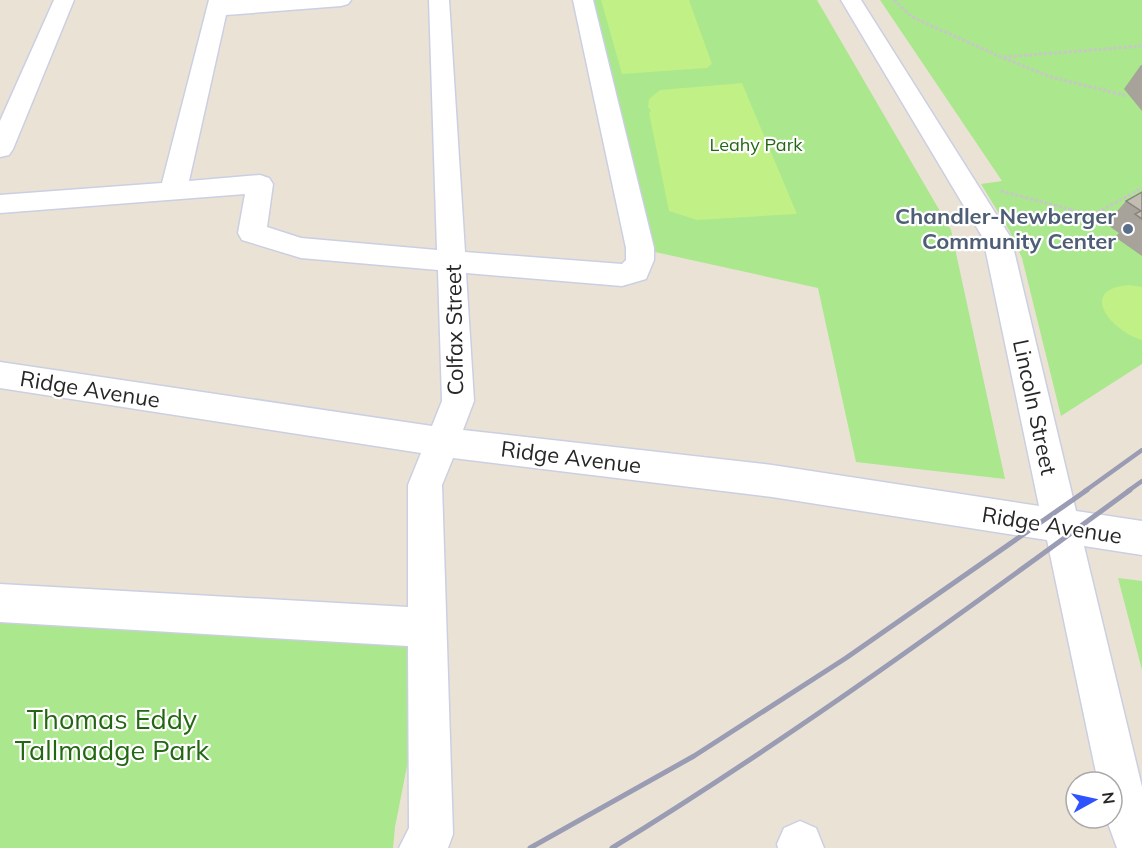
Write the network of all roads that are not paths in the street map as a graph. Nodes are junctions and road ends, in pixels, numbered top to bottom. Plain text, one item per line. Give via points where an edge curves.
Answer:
1 (64, 0) edge
2 (341, 0) edge
3 (439, 0) edge
4 (584, 0) edge
5 (851, 0) edge
6 (218, 4) edge
7 (0, 149) edge
8 (173, 191) junction
9 (0, 204) edge
10 (453, 263) junction
11 (0, 375) edge
12 (442, 442) junction
13 (1062, 526) junction
14 (1142, 538) edge
15 (0, 603) edge
16 (427, 628) junction
17 (432, 843) edge
18 (1140, 848) edge

1 - 7 street
2 - 6 street
3 - 10 street, Colfax Street
4 - 10 street via 640,248 636,271 607,275
5 - 13 street, Lincoln Street via 998,238
6 - 8 street
8 - 9 street
8 - 10 street via 260,184 252,232 301,248
10 - 12 street, Colfax Street via 459,401
11 - 12 street, Ridge Avenue
12 - 13 street, Ridge Avenue via 772,481
12 - 16 street, Colfax Street via 425,485
13 - 14 street, Ridge Avenue
13 - 18 street, Lincoln Street via 1126,812
15 - 16 street
16 - 17 street, Colfax Street

